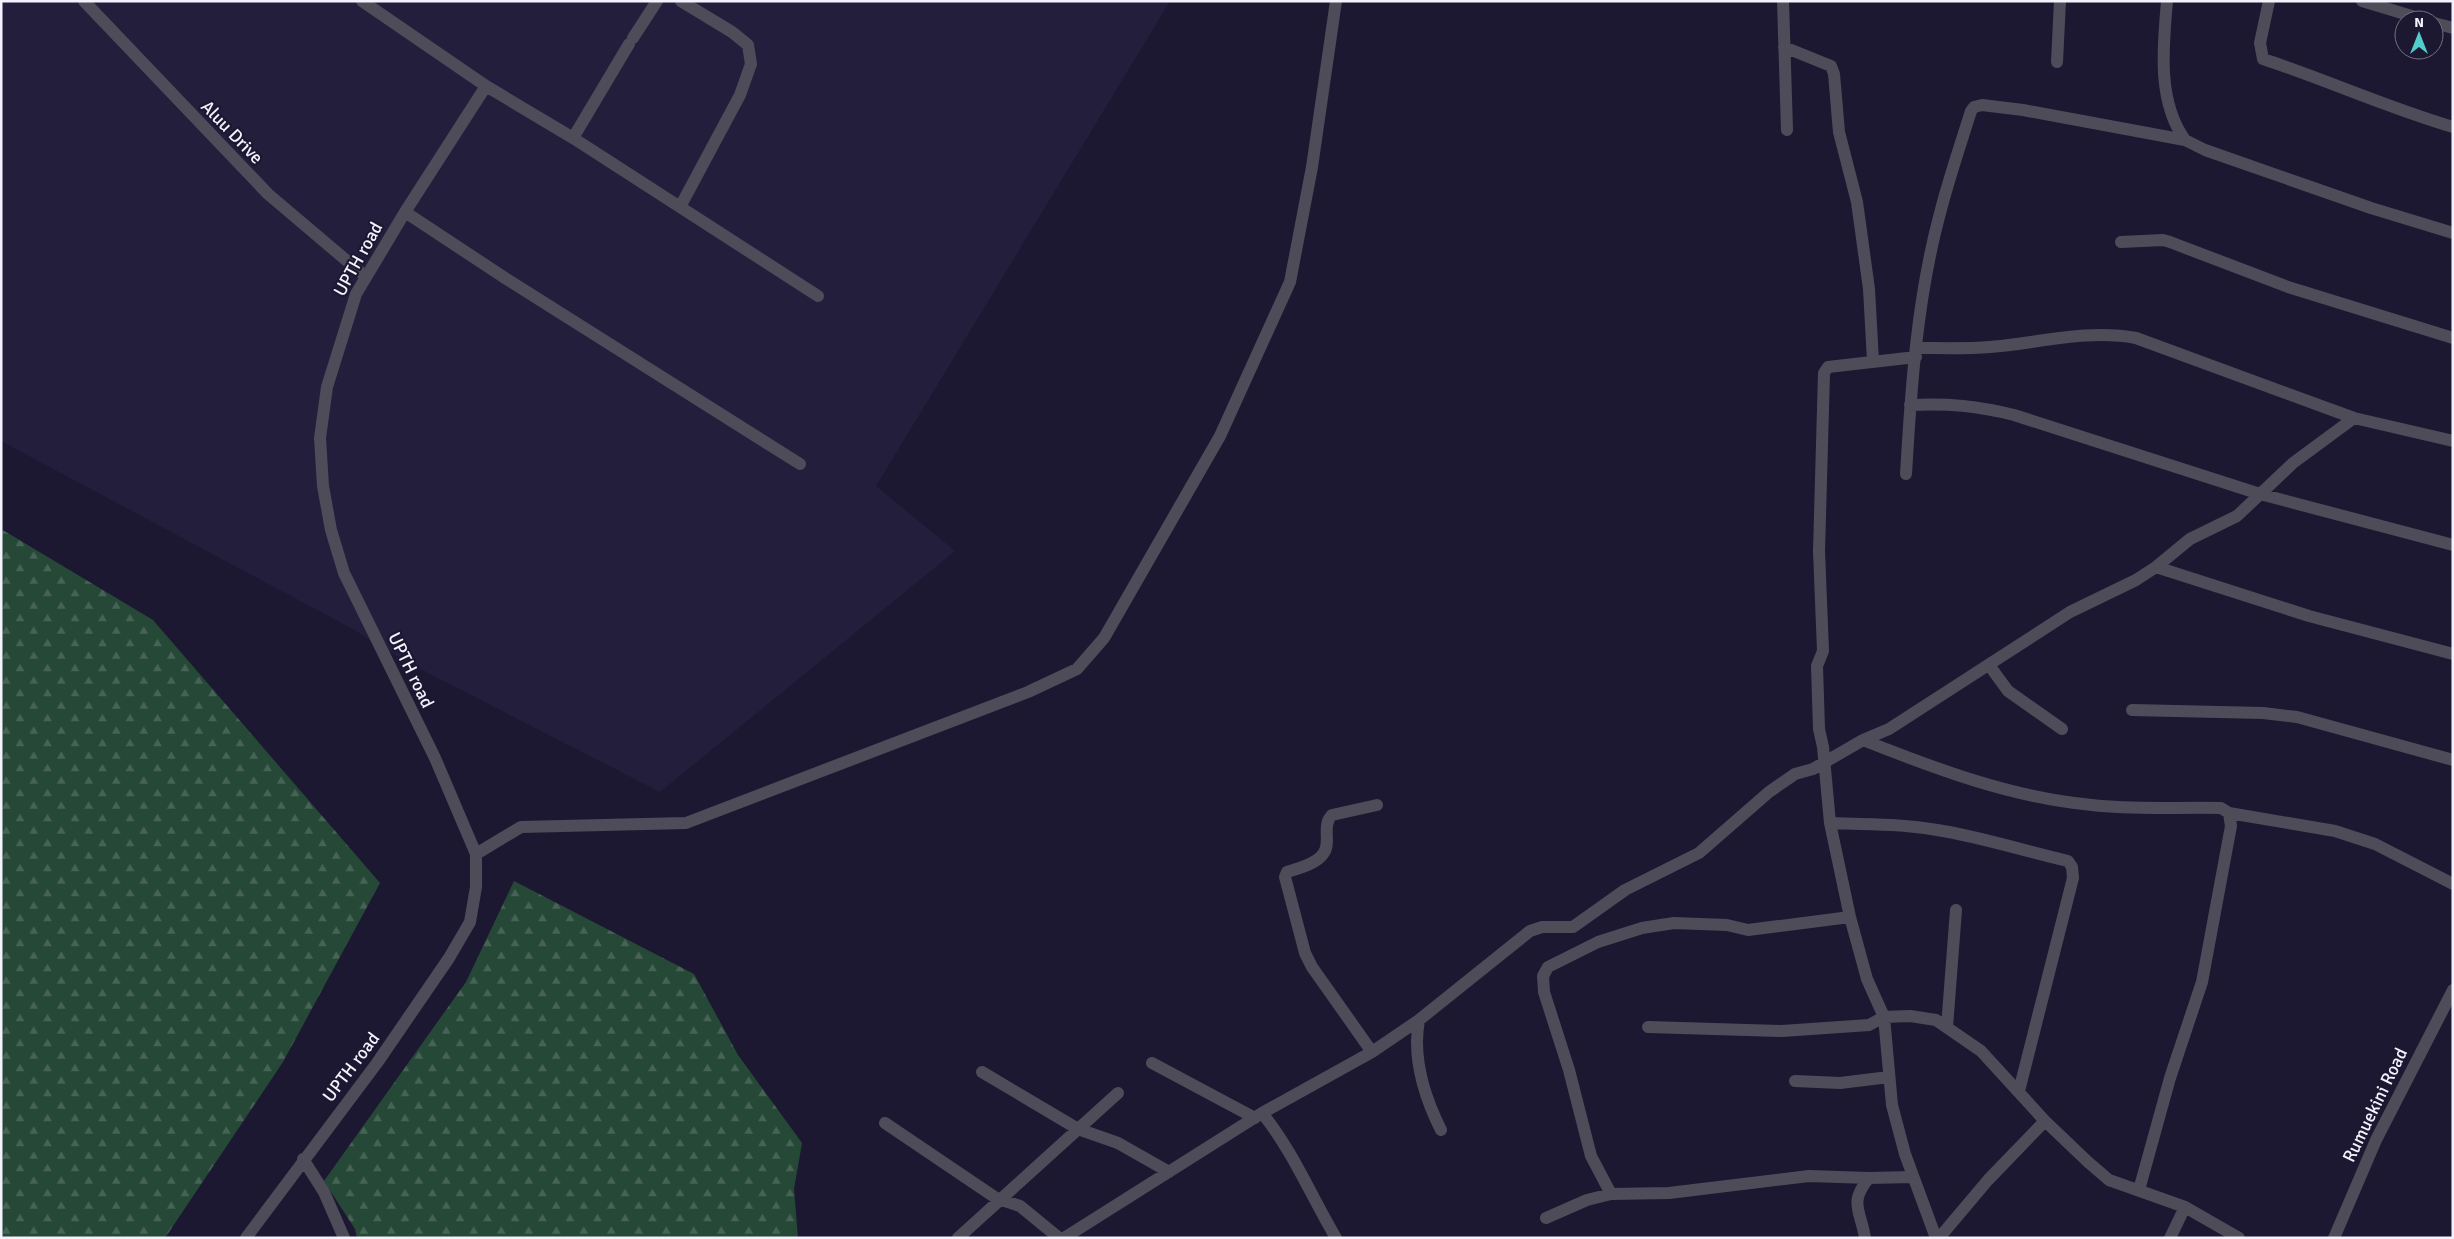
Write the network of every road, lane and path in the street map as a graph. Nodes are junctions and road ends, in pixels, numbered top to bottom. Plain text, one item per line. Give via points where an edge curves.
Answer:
1 (362, 1) edge
2 (657, 1) edge
3 (681, 1) edge
4 (1336, 1) edge
5 (1783, 1) edge
6 (2060, 1) edge
7 (2167, 1) edge
8 (2269, 1) edge
9 (2362, 1) edge
10 (90, 3) edge
11 (2394, 11) edge
12 (1784, 46) junction
13 (2057, 62) dead end
14 (486, 86) junction
15 (2453, 127) edge
16 (1787, 130) dead end
17 (573, 138) junction
18 (2185, 140) junction
19 (680, 207) junction
20 (405, 212) junction
21 (2453, 233) edge
22 (2121, 242) dead end
23 (366, 277) junction
24 (818, 296) dead end
25 (2453, 338) edge
26 (1916, 353) junction
27 (1873, 361) junction
28 (1910, 404) junction
29 (2354, 418) junction
30 (2453, 441) edge
31 (800, 464) dead end
32 (1906, 474) dead end
33 (2260, 494) junction
34 (2453, 545) edge
35 (2156, 567) junction
36 (2453, 654) edge
37 (1989, 665) junction
38 (2132, 710) dead end
39 (2062, 729) dead end
40 (1862, 740) junction
41 (2453, 760) edge
42 (1824, 762) junction
43 (1377, 805) dead end
44 (2229, 813) junction
45 (1830, 824) junction
46 (476, 854) junction
47 (2453, 884) edge
48 (1956, 910) dead end
49 (1850, 917) junction
50 (2453, 990) edge
51 (1884, 1017) junction
52 (1419, 1020) junction
53 (1648, 1027) dead end
54 (1947, 1027) junction
55 (1372, 1052) junction
56 (1152, 1064) dead end
57 (982, 1072) dead end
58 (1889, 1077) junction
59 (1795, 1081) dead end
60 (2019, 1091) junction
61 (1118, 1093) dead end
62 (1259, 1115) junction
63 (2045, 1121) junction
64 (885, 1124) dead end
65 (1078, 1129) junction
66 (1441, 1130) dead end
67 (303, 1159) junction
68 (1169, 1172) junction
69 (1913, 1177) junction
70 (1869, 1178) junction
71 (2139, 1190) junction
72 (1611, 1194) junction
73 (1001, 1199) junction
74 (2185, 1207) junction
75 (1546, 1218) dead end
76 (247, 1237) edge
77 (344, 1238) edge
78 (958, 1238) edge
79 (1058, 1238) edge
80 (1064, 1238) edge
81 (1336, 1238) edge
82 (1865, 1238) edge
83 (1937, 1238) edge
84 (2170, 1238) edge
85 (2239, 1238) edge
86 (2334, 1238) edge

1 - 14 street
2 - 17 street
3 - 19 street via 748,45 751,64 740,95
4 - 46 street via 1312,167 1290,282 1220,436 1104,638 1077,669 1028,692 686,823 521,827
5 - 12 street
6 - 13 street
7 - 18 street via 2163,52 2165,87 2176,128
8 - 15 street via 2260,43 2263,59
9 - 11 street
10 - 23 street, Aluu Drive via 268,194
12 - 16 street
12 - 27 street via 1831,66 1834,74 1839,132 1857,202 1869,289
14 - 17 street
14 - 20 street, UPTH road
17 - 19 street
18 - 21 street via 2205,150 2371,208
18 - 26 street via 2023,110 1982,104 1974,107 1938,217
19 - 24 street
20 - 23 street, UPTH road
20 - 31 street
22 - 25 street via 2170,242 2288,288
23 - 46 street, UPTH road via 356,294 326,386 320,438 323,486 331,530 344,573 435,758
26 - 27 street
26 - 28 street
26 - 29 street via 2060,337 2124,336
27 - 42 street via 1828,367 1824,373 1819,551 1823,650 1817,666 1819,729
28 - 32 street
28 - 33 street via 1977,406 2014,415
29 - 30 street
29 - 33 street via 2293,463
33 - 34 street
33 - 35 street via 2237,516 2190,539
35 - 36 street via 2309,616
35 - 37 street via 2070,612
37 - 39 street via 2008,691
37 - 40 street via 1896,725
38 - 41 street via 2263,713 2298,717
40 - 42 street
40 - 44 street via 2006,790 2051,800 2093,806 2221,808
42 - 45 street
42 - 52 street via 1795,774 1769,792 1699,853 1625,890 1572,927 1542,927 1530,931
43 - 55 street via 1332,816 1326,824 1322,856 1287,872 1285,877 1305,953
44 - 47 street via 2335,831 2375,844
44 - 71 street via 2231,826 2202,982 2170,1078
45 - 49 street
45 - 60 street via 1892,824 1937,830 1992,840 2068,861 2073,878
46 - 67 street, UPTH road via 476,887 470,922 377,1063
48 - 54 street
49 - 51 street via 1867,979
49 - 72 street via 1748,930 1727,925 1674,923 1598,942 1548,967 1543,976 1544,992 1569,1070 1591,1156
50 - 86 street, Rumuekini Road via 2376,1140
51 - 53 street via 1869,1025 1782,1031
51 - 54 street via 1936,1020
51 - 58 street
52 - 55 street
52 - 66 street via 1416,1037 1424,1088
54 - 60 street via 1981,1051
55 - 62 street
56 - 62 street
57 - 65 street
58 - 59 street via 1840,1084
58 - 69 street via 1892,1105
60 - 63 street
61 - 65 street
62 - 68 street
62 - 81 street via 1292,1154 1302,1180
63 - 71 street via 2110,1180
63 - 83 street
64 - 73 street
65 - 68 street via 1118,1144
65 - 73 street
67 - 76 street, UPTH road
67 - 77 street via 324,1192
68 - 80 street
69 - 70 street
69 - 83 street
70 - 72 street via 1809,1176 1669,1193
70 - 82 street via 1856,1198
71 - 74 street
72 - 75 street via 1587,1200
73 - 78 street
73 - 79 street via 1020,1206
74 - 84 street
74 - 85 street

